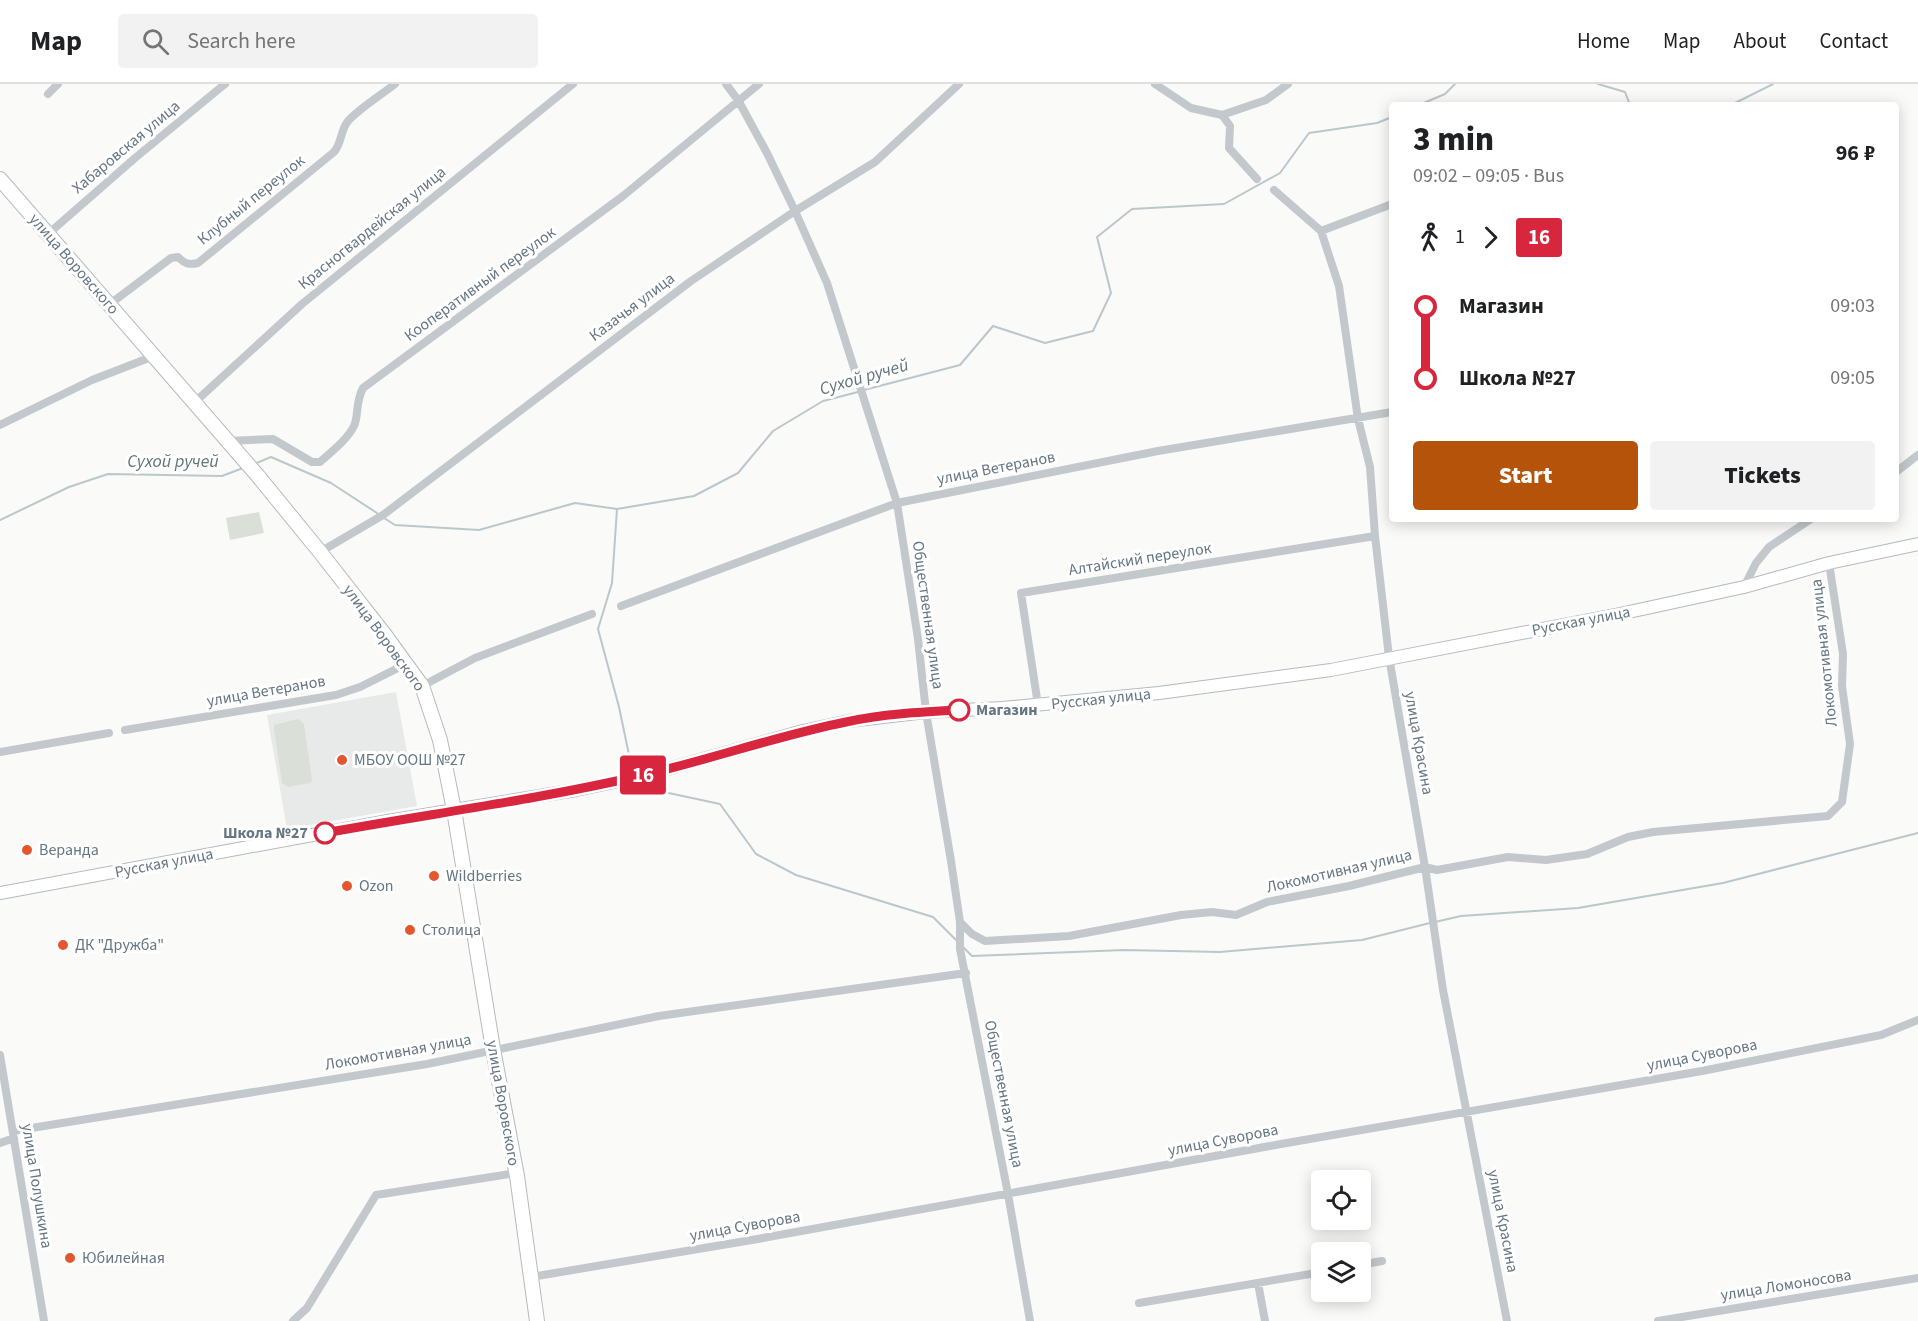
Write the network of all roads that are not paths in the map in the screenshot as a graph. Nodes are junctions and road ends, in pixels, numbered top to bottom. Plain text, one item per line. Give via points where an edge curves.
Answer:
1 (58, 84) edge
2 (225, 84) edge
3 (395, 84) edge
4 (573, 84) edge
5 (726, 84) edge
6 (759, 84) edge
7 (959, 84) edge
8 (1155, 84) edge
9 (1288, 84) edge
10 (48, 94) dead end
11 (738, 100) junction
12 (1222, 115) junction
13 (0, 179) edge
14 (1257, 179) dead end
15 (1274, 190) dead end
16 (1389, 205) edge
17 (795, 211) junction
18 (1322, 231) junction
19 (48, 234) junction
20 (110, 304) junction
21 (154, 356) junction
22 (195, 402) junction
23 (1389, 413) edge
24 (1358, 419) junction
25 (0, 425) edge
26 (228, 441) junction
27 (1918, 455) edge
28 (1899, 470) edge
29 (897, 503) junction
30 (1806, 522) edge
31 (1375, 536) junction
32 (1918, 544) edge
33 (320, 552) junction
34 (1829, 563) junction
35 (1744, 587) junction
36 (621, 606) dead end
37 (592, 614) dead end
38 (1389, 657) junction
39 (406, 664) junction
40 (422, 686) junction
41 (1038, 705) junction
42 (926, 712) junction
43 (125, 730) dead end
44 (109, 733) dead end
45 (0, 752) edge
46 (454, 810) junction
47 (1425, 867) junction
48 (0, 893) edge
49 (960, 922) junction
50 (966, 973) junction
51 (1918, 1020) edge
52 (493, 1049) junction
53 (0, 1055) edge
54 (1467, 1112) junction
55 (13, 1135) junction
56 (0, 1143) edge
57 (516, 1173) junction
58 (1008, 1194) junction
59 (1382, 1261) dead end
60 (1371, 1263) edge
61 (1311, 1274) edge
62 (531, 1277) junction
63 (1918, 1278) edge
64 (1258, 1283) junction
65 (1139, 1303) dead end
66 (44, 1321) edge
67 (293, 1321) edge
68 (537, 1321) edge
69 (1030, 1321) edge
70 (1265, 1321) edge
71 (1507, 1321) edge
72 (1658, 1321) edge

1 - 10 street
2 - 19 street, Хабаровская улица
3 - 20 street, Клубный переулок via 349,121 334,152 198,263 190,265 178,257 171,258
4 - 22 street, Красногвардейская улица via 302,304
5 - 11 street, Общественная улица
6 - 11 street, Кооперативный переулок
7 - 17 street, Казачья улица via 875,162
8 - 12 street via 1191,108
9 - 12 street via 1266,100
11 - 17 street, Общественная улица
11 - 26 street, Кооперативный переулок via 623,196 363,388 357,399 354,425 320,462 312,462 273,439
12 - 14 street via 1230,126 1229,148
13 - 19 main road, улица Воровского
15 - 18 street
16 - 18 street
17 - 29 street, Общественная улица via 827,283
17 - 33 street, Казачья улица via 691,281 382,515
18 - 24 street, улица Красина via 1339,286
19 - 20 main road, улица Воровского
20 - 21 main road, улица Воровского
21 - 22 main road, улица Воровского
21 - 25 street via 92,380
22 - 26 main road, улица Воровского
23 - 24 street, улица Ветеранов
24 - 29 street, улица Ветеранов via 1158,452
24 - 31 street, улица Красина via 1370,467
26 - 33 main road, улица Воровского
27 - 28 street
29 - 36 street, улица Ветеранов
29 - 42 street, Общественная улица
30 - 35 street via 1769,547
31 - 38 street, улица Красина
31 - 41 street, Алтайский переулок via 1021,593
32 - 34 street, Русская улица
33 - 39 main road, улица Воровского
34 - 35 street, Русская улица
34 - 47 street, Локомотивная улица via 1843,654 1842,686 1850,744 1842,802 1828,816 1653,831 1587,854 1546,860 1508,857 1437,870
35 - 38 street, Русская улица
37 - 40 street via 475,658
38 - 41 street, Русская улица via 1331,670
38 - 47 street, улица Красина
39 - 40 main road, улица Воровского
39 - 43 street, улица Ветеранов via 336,695
40 - 46 main road, улица Воровского via 440,740
41 - 42 street, Русская улица
42 - 46 street, Русская улица via 837,723 634,777
42 - 49 street, Общественная улица
44 - 45 street
46 - 48 street, Русская улица
46 - 52 main road, улица Воровского
47 - 49 street, Локомотивная улица via 1267,902 1236,915 1181,915 1069,936 985,940
47 - 54 street, улица Красина via 1443,990
49 - 50 street, Общественная улица via 960,949
50 - 52 street, Локомотивная улица via 660,1016
50 - 58 street, Общественная улица
51 - 54 street, улица Суворова via 1881,1035
52 - 55 street, Локомотивная улица via 427,1064
52 - 57 main road, улица Воровского
53 - 55 street, улица Полушкина
54 - 58 street, улица Суворова
54 - 71 street, улица Красина
55 - 56 street, Локомотивная улица
55 - 66 street, улица Полушкина
57 - 62 main road, улица Воровского
57 - 67 street via 376,1195 306,1308
58 - 62 street, улица Суворова
58 - 69 street, Общественная улица
59 - 60 street
61 - 64 street
62 - 68 main road, улица Воровского
63 - 72 street, улица Ломоносова
64 - 65 street
64 - 70 street

